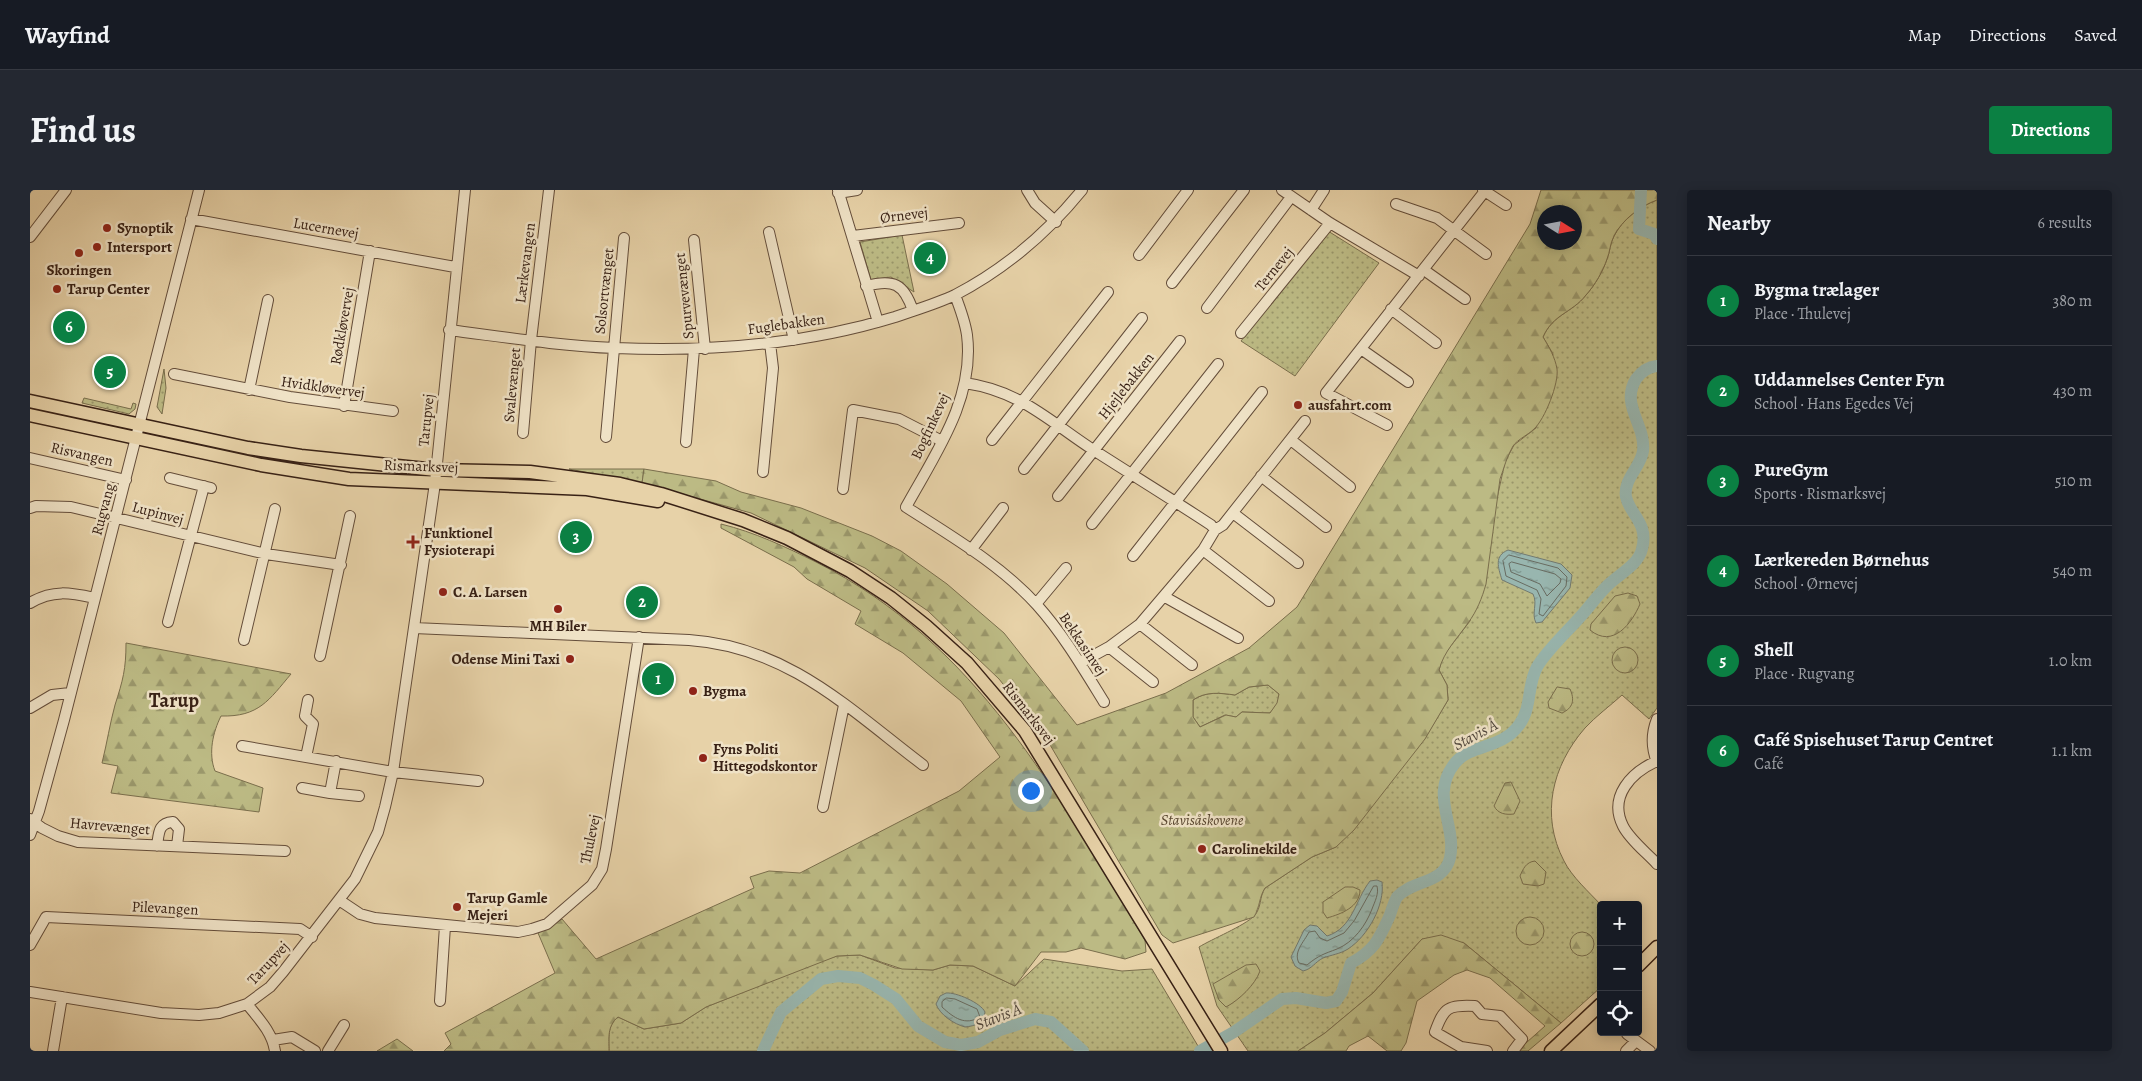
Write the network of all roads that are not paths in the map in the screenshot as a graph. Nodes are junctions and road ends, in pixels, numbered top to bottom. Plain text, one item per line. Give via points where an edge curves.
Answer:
1 (66, 190) edge
2 (199, 190) edge
3 (465, 190) edge
4 (549, 190) edge
5 (857, 190) edge
6 (1027, 190) edge
7 (1082, 190) edge
8 (1188, 190) edge
9 (1244, 190) edge
10 (1282, 190) edge
11 (1324, 190) edge
12 (838, 191) edge
13 (1484, 191) edge
14 (1292, 197) junction
15 (1396, 204) dead end
16 (1506, 205) dead end
17 (1311, 210) junction
18 (191, 219) junction
19 (1056, 222) junction
20 (959, 223) dead end
21 (1330, 223) junction
22 (1455, 230) junction
23 (769, 232) dead end
24 (853, 236) junction
25 (30, 237) edge
26 (624, 238) dead end
27 (694, 240) dead end
28 (370, 251) junction
29 (1486, 254) dead end
30 (1139, 255) dead end
31 (455, 267) junction
32 (1421, 273) junction
33 (1172, 283) dead end
34 (866, 286) junction
35 (1108, 292) dead end
36 (955, 294) junction
37 (1465, 299) dead end
38 (268, 300) dead end
39 (1207, 308) dead end
40 (1391, 309) junction
41 (913, 311) junction
42 (1142, 318) dead end
43 (878, 322) junction
44 (450, 330) junction
45 (1242, 333) dead end
46 (531, 340) junction
47 (794, 340) junction
48 (1180, 341) dead end
49 (770, 343) junction
50 (1436, 343) dead end
51 (613, 348) junction
52 (700, 349) junction
53 (1361, 349) junction
54 (1218, 364) dead end
55 (174, 374) dead end
56 (1408, 382) dead end
57 (965, 383) junction
58 (249, 390) junction
59 (1262, 392) dead end
60 (30, 401) edge
61 (1023, 401) junction
62 (344, 406) junction
63 (393, 411) dead end
64 (30, 415) edge
65 (48, 419) junction
66 (1305, 421) dead end
67 (140, 424) junction
68 (1058, 425) junction
69 (1387, 425) dead end
70 (522, 433) dead end
71 (606, 437) dead end
72 (137, 438) junction
73 (207, 440) junction
74 (992, 440) dead end
75 (1290, 440) junction
76 (942, 441) junction
77 (686, 442) dead end
78 (1094, 450) junction
79 (30, 458) edge
80 (1024, 469) dead end
81 (763, 472) dead end
82 (1132, 474) junction
83 (1261, 476) junction
84 (435, 477) junction
85 (170, 478) dead end
86 (126, 480) junction
87 (1350, 486) dead end
88 (843, 489) dead end
89 (1058, 496) dead end
90 (1176, 502) junction
91 (906, 507) joint
92 (30, 508) edge
93 (1003, 508) dead end
94 (275, 509) dead end
95 (1233, 513) junction
96 (350, 516) dead end
97 (117, 518) junction
98 (1092, 524) dead end
99 (1326, 527) dead end
100 (1215, 530) junction
101 (190, 537) junction
102 (971, 550) junction
103 (1203, 550) junction
104 (266, 554) junction
105 (1133, 556) dead end
106 (1298, 563) dead end
107 (341, 565) junction
108 (1066, 568) dead end
109 (1165, 597) junction
110 (95, 598) junction
111 (1269, 601) dead end
112 (30, 603) edge
113 (1036, 604) junction
114 (168, 622) dead end
115 (1140, 624) junction
116 (414, 628) junction
117 (639, 637) junction
118 (1238, 638) dead end
119 (244, 640) dead end
120 (1109, 648) junction
121 (320, 656) dead end
122 (1080, 663) junction
123 (1192, 665) dead end
124 (1153, 682) dead end
125 (70, 693) junction
126 (308, 700) dead end
127 (1104, 702) dead end
128 (844, 705) junction
129 (30, 708) edge
130 (1657, 719) edge
131 (242, 746) dead end
132 (306, 757) junction
133 (336, 761) junction
134 (1657, 761) edge
135 (923, 765) dead end
136 (393, 772) junction
137 (478, 781) dead end
138 (302, 788) dead end
139 (330, 793) junction
140 (359, 796) dead end
141 (823, 807) dead end
142 (33, 820) edge
143 (30, 835) edge
144 (157, 846) junction
145 (177, 846) junction
146 (285, 852) dead end
147 (1657, 864) edge
148 (339, 900) junction
149 (445, 926) junction
150 (312, 937) junction
151 (30, 945) edge
152 (30, 992) edge
153 (62, 998) junction
154 (440, 1001) dead end
155 (247, 1004) junction
156 (1597, 1008) edge
157 (344, 1025) dead end
158 (273, 1040) junction
159 (53, 1051) edge
160 (275, 1051) edge
161 (315, 1051) edge
162 (328, 1051) edge
163 (1220, 1051) edge
164 (1487, 1051) edge
165 (1512, 1051) edge
166 (1551, 1051) edge
167 (1626, 1051) edge
168 (1650, 1051) edge

1 - 25 street
2 - 18 street, Rugvang
3 - 31 street, Tarupvej
4 - 46 street, Lærkevangen
5 - 12 street
6 - 19 street
7 - 19 street, Fuglebakken
8 - 30 street
9 - 33 street
10 - 14 street
11 - 17 street
12 - 24 street
13 - 16 street
13 - 22 street
14 - 17 street
14 - 39 street, Ternevej
15 - 22 street via 1420,210
17 - 21 street
18 - 28 street, Lucernevej
18 - 67 street, Rugvang
19 - 36 street, Fuglebakken via 1023,250
20 - 24 street, Ørnevej
21 - 32 street
21 - 45 street, Ternevej
22 - 29 street
22 - 32 street
23 - 47 street
24 - 34 street
26 - 51 street, Solsortvænget
27 - 52 street, Spurvevænget
28 - 31 street, Lucernevej
28 - 62 street, Rødkløvervej
31 - 44 street, Tarupvej
32 - 37 street
32 - 40 street
34 - 41 street via 886,281 898,286 908,295
34 - 43 street
35 - 61 street
36 - 41 street, Fuglebakken
36 - 57 street, Bogfinkevej via 967,335
38 - 58 street
40 - 50 street
40 - 53 street
41 - 43 street, Fuglebakken
42 - 68 street, Hjejlebakken
43 - 47 street, Fuglebakken
44 - 46 street, Fuglebakken
44 - 84 street, Tarupvej
46 - 51 street, Fuglebakken
46 - 70 street, Svalevænget
47 - 49 street, Fuglebakken
48 - 78 street, Hjejlebakken
49 - 52 street, Fuglebakken
49 - 81 street via 773,368
51 - 52 street, Fuglebakken
51 - 71 street, Solsortvænget
52 - 77 street, Spurvevænget
53 - 56 street
53 - 69 street via 1326,393
54 - 82 street
55 - 58 street, Hvidkløvervej
57 - 61 street via 994,389
57 - 76 street, Bogfinkevej via 960,403
58 - 62 street, Hvidkløvervej
59 - 90 street
60 - 67 main road, Rismarksvej
61 - 68 street
61 - 74 street
62 - 63 street, Hvidkløvervej
64 - 65 main road, Rismarksvej
65 - 67 main road, Rismarksvej via 80,420 134,429
65 - 72 main road, Rismarksvej
66 - 75 street
67 - 72 street, Rugvang
67 - 73 main road, Rismarksvej
68 - 78 street
68 - 80 street, Hjejlebakken
72 - 73 main road, Rismarksvej via 144,432
72 - 84 main road, Rismarksvej via 261,465 349,479
72 - 86 street, Rugvang
73 - 84 main road, Rismarksvej
75 - 83 street
75 - 87 street
76 - 88 street via 899,419 853,410
76 - 91 street, Bogfinkevej
78 - 82 street
78 - 89 street, Hjejlebakken
79 - 86 street, Risvangen
82 - 90 street
82 - 98 street
83 - 95 street
83 - 99 street
84 - 116 street, Tarupvej
84 - 163 main road, Rismarksvej via 530,472 620,484 661,494 787,538 850,571 898,603 967,663 1025,731
85 - 101 street, Lupinvej via 207,487
86 - 97 street, Rugvang
90 - 100 street
90 - 105 street
91 - 102 street, Bekkasinvej
92 - 97 street, Lupinvej via 71,507
93 - 102 street
94 - 104 street
95 - 100 street via 1224,525
95 - 106 street
96 - 107 street
97 - 101 street, Lupinvej
97 - 110 street, Rugvang
100 - 103 street
101 - 104 street, Lupinvej
101 - 114 street, Lupinvej
102 - 113 street, Bekkasinvej
103 - 109 street
103 - 111 street
104 - 107 street, Lupinvej
104 - 119 street
107 - 121 street
108 - 113 street
109 - 115 street
109 - 118 street
110 - 112 street via 67,592 52,593
110 - 125 street, Rugvang
113 - 122 street, Bekkasinvej
115 - 120 street
115 - 123 street
116 - 117 street
116 - 136 street, Tarupvej
117 - 128 street via 711,642 744,649 776,660 809,678
117 - 149 street, Thulevej via 602,869 592,885 547,924 532,929 518,932
120 - 122 street
120 - 124 street
122 - 127 street, Bekkasinvej
125 - 129 street via 52,694
125 - 142 street, Rugvang
126 - 132 street via 305,716 313,724
128 - 135 street
128 - 141 street
130 - 134 street via 1652,748
131 - 132 street
132 - 133 street
133 - 136 street
133 - 139 street
134 - 147 street via 1631,776 1619,804 1622,825
136 - 137 street
136 - 148 street, Tarupvej via 378,832 355,879
138 - 139 street
139 - 140 street
142 - 143 street, Rugvang
142 - 144 street, Havrevænget via 58,836 78,842
144 - 145 street, Havrevænget
144 - 145 street, Havrevænget via 160,827 166,822 173,822 179,828
145 - 146 street, Havrevænget
148 - 149 street, Thulevej via 360,914 375,918
148 - 150 street, Tarupvej
149 - 154 street
150 - 151 street, Pilevangen via 300,929 46,917
150 - 155 street, Tarupvej via 270,987
152 - 153 street, Tarupvej
153 - 155 street, Tarupvej via 186,1016 219,1013
153 - 159 street
155 - 158 street
156 - 166 main road
157 - 162 street
158 - 160 street
158 - 161 street via 292,1037
164 - 165 street via 1461,1047 1435,1032 1442,1013 1454,1005 1475,1006 1482,1014 1500,1016 1522,1039
167 - 168 street via 1631,1037

